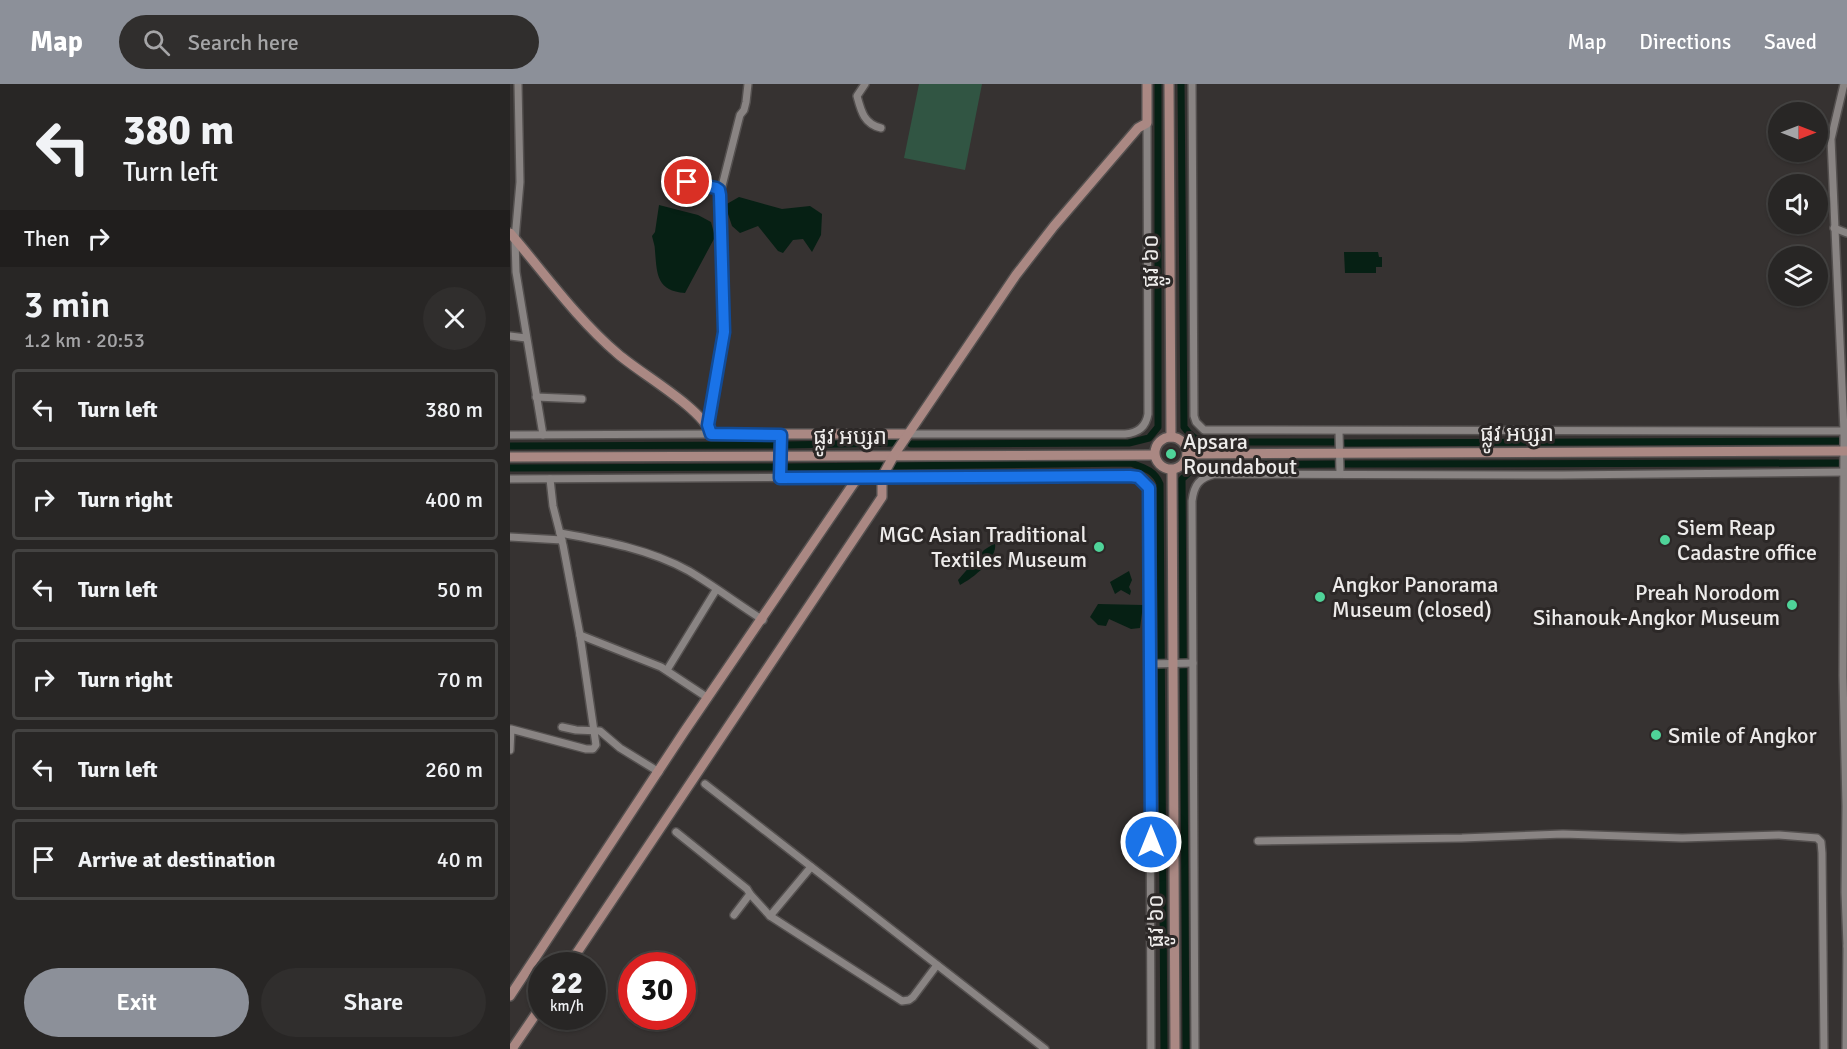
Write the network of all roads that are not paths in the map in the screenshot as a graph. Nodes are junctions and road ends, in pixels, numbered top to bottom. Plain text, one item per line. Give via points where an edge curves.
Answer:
1 (518, 84) edge
2 (748, 84) edge
3 (865, 84) edge
4 (1147, 84) edge
5 (1168, 84) edge
6 (1192, 84) edge
7 (1844, 84) edge
8 (1147, 123) junction
9 (881, 128) dead end
10 (666, 174) dead end
11 (719, 190) junction
12 (1834, 228) junction
13 (1847, 233) edge
14 (513, 236) edge
15 (510, 336) edge
16 (526, 338) junction
17 (536, 397) junction
18 (582, 399) dead end
19 (710, 430) junction
20 (1339, 431) junction
21 (1846, 431) edge
22 (907, 434) junction
23 (510, 435) edge
24 (543, 435) junction
25 (781, 435) junction
26 (1171, 437) junction
27 (1846, 451) edge
28 (1154, 454) junction
29 (1187, 454) junction
30 (1340, 454) junction
31 (894, 455) junction
32 (781, 456) junction
33 (510, 457) edge
34 (1172, 470) junction
35 (1846, 472) edge
36 (1340, 473) junction
37 (858, 477) junction
38 (882, 477) junction
39 (780, 478) junction
40 (510, 479) edge
41 (550, 479) junction
42 (510, 537) edge
43 (561, 537) junction
44 (716, 590) junction
45 (763, 620) junction
46 (580, 635) junction
47 (1191, 663) junction
48 (1153, 664) junction
49 (1173, 664) junction
50 (667, 670) junction
51 (708, 698) junction
52 (562, 727) dead end
53 (594, 730) junction
54 (510, 750) edge
55 (659, 772) junction
56 (705, 784) dead end
57 (676, 832) dead end
58 (1258, 841) dead end
59 (811, 867) junction
60 (750, 894) junction
61 (735, 915) dead end
62 (770, 915) junction
63 (1847, 946) edge
64 (577, 952) edge
65 (937, 965) junction
66 (510, 996) edge
67 (528, 1026) edge
68 (1846, 1028) edge
69 (512, 1049) edge
70 (1044, 1049) edge
71 (1152, 1049) edge
72 (1174, 1049) edge
73 (1195, 1049) edge
74 (1824, 1049) edge
75 (1846, 1049) edge

1 - 14 street via 520,183
2 - 11 street via 744,110
3 - 9 street via 858,96 860,110 872,126
4 - 8 street
5 - 26 street, ផ្លូវ ៦០
6 - 20 street via 1196,422 1204,430 1213,431
7 - 12 street via 1831,139
8 - 22 street via 1138,128 1054,226
8 - 22 street via 1147,422 1142,429 1125,434
10 - 11 street via 671,179
11 - 19 street via 724,332
12 - 13 street
12 - 21 street
14 - 16 street
14 - 19 street via 590,328 696,413
15 - 16 street
16 - 17 street
17 - 18 street
17 - 24 street
19 - 24 street
19 - 25 street
20 - 21 street
20 - 30 street
21 - 27 street
22 - 25 street
22 - 31 street
23 - 24 street
25 - 32 street
26 - 28 street via 1159,441
26 - 29 street via 1182,441
27 - 30 street, ផ្លូវ អប្សរា
27 - 35 street
28 - 31 street, ផ្លូវ អប្សរា
28 - 34 street via 1162,467
29 - 30 street, ផ្លូវ អប្សរា
29 - 34 street via 1182,465
30 - 36 street
31 - 32 street, ផ្លូវ អប្សរា
31 - 38 street
32 - 33 street, ផ្លូវ អប្សរា
32 - 39 street
34 - 49 street, ផ្លូវ ៦០
35 - 36 street
35 - 63 street via 1843,676
36 - 47 street via 1215,474 1197,483 1192,501
37 - 38 street
37 - 39 street
37 - 45 street
38 - 48 street via 1138,477 1149,488 1150,495
38 - 64 street via 882,497
39 - 41 street
40 - 41 street
41 - 43 street
42 - 43 street
43 - 44 street via 637,549 688,571
43 - 46 street
44 - 45 street
44 - 50 street
45 - 51 street
46 - 50 street
46 - 53 street
47 - 49 street
47 - 73 street
48 - 49 street
48 - 71 street
49 - 72 street, ផ្លូវ ៦០
50 - 51 street
51 - 55 street
52 - 53 street
53 - 54 street via 596,745 590,749 512,729
53 - 55 street
55 - 66 street
56 - 59 street
57 - 60 street
58 - 74 street via 1563,834 1817,838 1822,853
59 - 62 street
59 - 65 street
60 - 61 street
60 - 62 street
62 - 65 street via 902,1001 913,997
63 - 68 street
65 - 70 street
67 - 69 street
68 - 75 street

